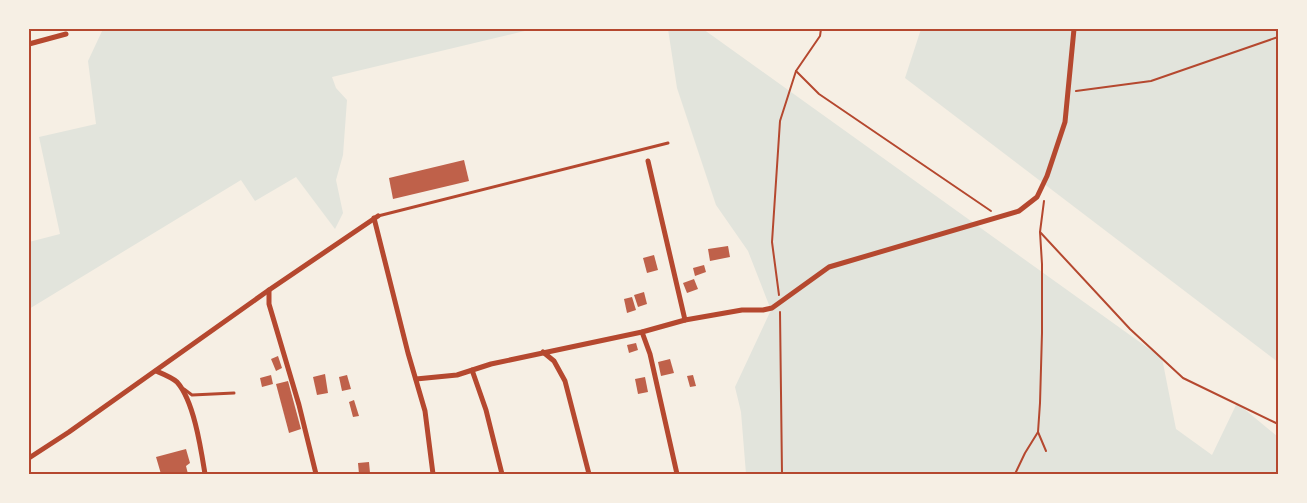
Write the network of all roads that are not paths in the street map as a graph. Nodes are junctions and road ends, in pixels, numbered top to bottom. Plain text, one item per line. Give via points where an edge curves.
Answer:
1 (1074, 29) edge
2 (66, 34) dead end
3 (29, 44) edge
4 (668, 143) dead end
5 (648, 161) dead end
6 (376, 217) junction
7 (269, 290) junction
8 (685, 320) junction
9 (642, 332) junction
10 (543, 352) junction
11 (472, 370) junction
12 (156, 371) junction
13 (416, 378) junction
14 (180, 387) junction
15 (234, 393) dead end
16 (29, 458) edge
17 (205, 474) edge
18 (316, 474) edge
19 (433, 474) edge
20 (502, 474) edge
21 (589, 474) edge
22 (677, 474) edge

1 - 8 street via 1065,122 1047,176 1037,197 1029,205 1000,217 829,267 772,308
2 - 3 street
4 - 6 lane
5 - 8 street
6 - 7 street
6 - 13 street
7 - 12 street
7 - 18 street via 269,304
8 - 9 street
9 - 10 street
9 - 22 street via 650,354
10 - 11 street
10 - 21 street via 554,361 564,381
11 - 13 street via 457,375
11 - 20 street
12 - 14 street via 170,377
12 - 16 street
13 - 19 street via 425,411
14 - 15 lane via 192,395
14 - 17 street via 193,417

